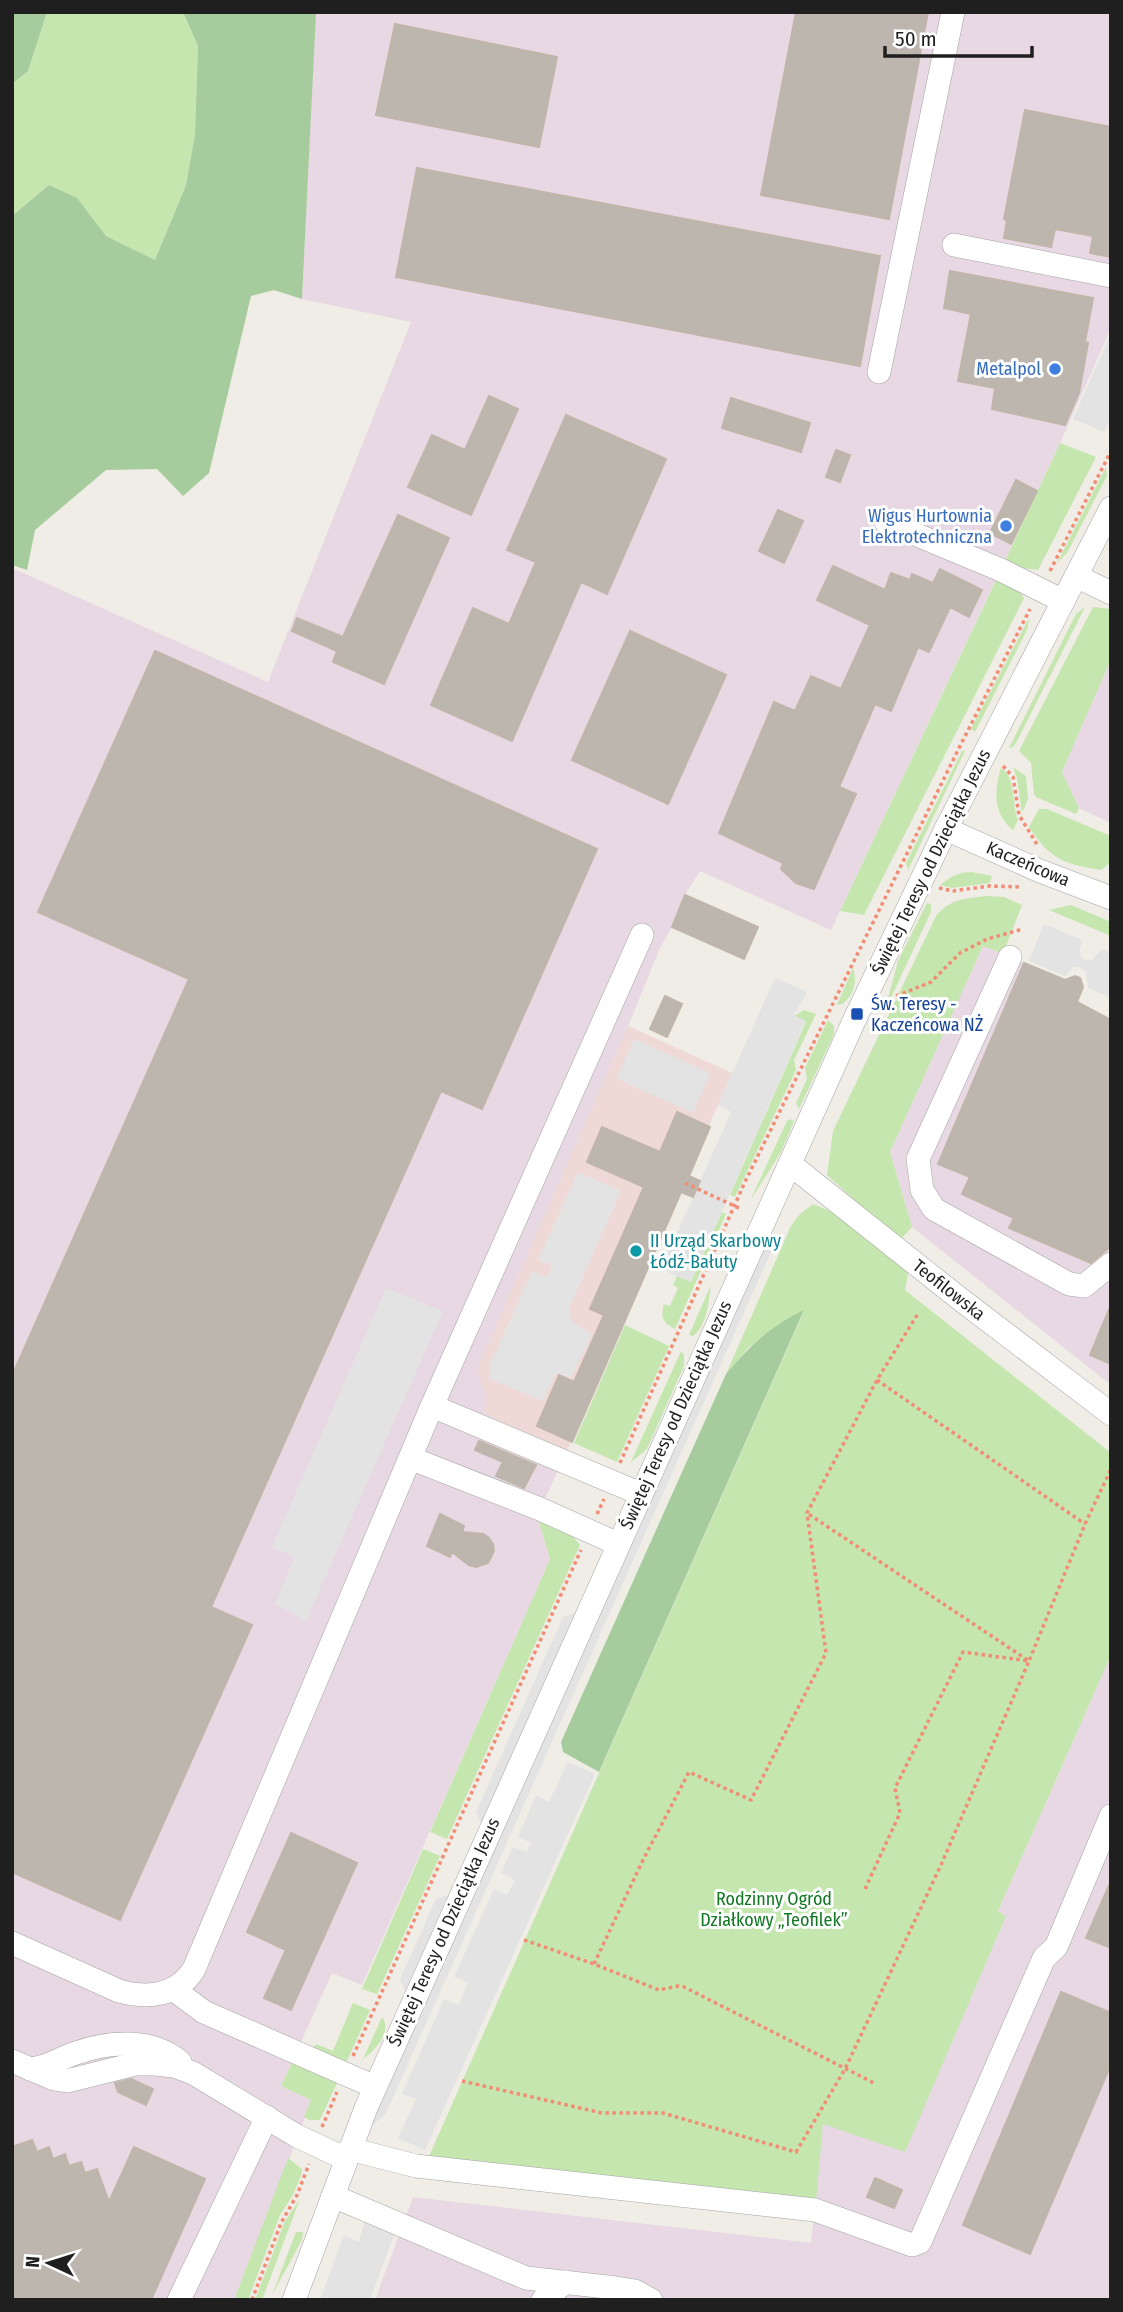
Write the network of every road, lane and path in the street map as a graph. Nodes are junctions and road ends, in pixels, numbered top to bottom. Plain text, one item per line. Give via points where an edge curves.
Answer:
1 (953, 12) edge
2 (954, 244) dead end
3 (1111, 276) edge
4 (879, 372) dead end
5 (1111, 451) edge
6 (1111, 508) edge
7 (886, 522) dead end
8 (1076, 576) junction
9 (1040, 589) junction
10 (1111, 593) edge
11 (1063, 600) junction
12 (1001, 764) dead end
13 (946, 829) junction
14 (1048, 874) junction
15 (936, 887) dead end
16 (1111, 898) edge
17 (1023, 929) dead end
18 (642, 935) dead end
19 (1010, 957) dead end
20 (896, 996) dead end
21 (790, 1164) junction
22 (685, 1184) dead end
23 (735, 1206) junction
24 (741, 1209) dead end
25 (1111, 1264) edge
26 (919, 1312) dead end
27 (877, 1380) junction
28 (432, 1406) junction
29 (1111, 1415) edge
30 (410, 1458) junction
31 (1111, 1469) edge
32 (611, 1483) junction
33 (640, 1494) junction
34 (807, 1513) junction
35 (1085, 1524) junction
36 (590, 1531) junction
37 (618, 1544) junction
38 (1029, 1661) junction
39 (1111, 1816) edge
40 (865, 1889) dead end
41 (524, 1940) dead end
42 (12, 1944) edge
43 (594, 1964) junction
44 (173, 1989) junction
45 (21, 2065) edge
46 (845, 2069) junction
47 (345, 2074) junction
48 (462, 2081) dead end
49 (876, 2084) dead end
50 (375, 2087) junction
51 (262, 2114) junction
52 (315, 2145) junction
53 (348, 2154) junction
54 (332, 2196) junction
55 (566, 2282) junction
56 (179, 2300) edge
57 (252, 2300) edge
58 (294, 2300) edge
59 (543, 2300) edge
60 (651, 2300) edge

1 - 4 street
2 - 3 street
5 - 9 path
6 - 8 street, Świętej Teresy od Dzieciątka Jezus
7 - 9 street
8 - 10 street
8 - 11 street, Świętej Teresy od Dzieciątka Jezus
9 - 11 street
9 - 23 path
11 - 13 street, Świętej Teresy od Dzieciątka Jezus
12 - 14 path via 1013,777 1019,815 1042,851
13 - 14 street, Kaczeńcowa
13 - 21 street, Świętej Teresy od Dzieciątka Jezus
14 - 15 path via 1029,887 953,891
14 - 16 street, Kaczeńcowa
17 - 20 path via 960,953 931,982
18 - 28 street
19 - 25 street via 918,1159 922,1190 934,1209 1069,1284 1084,1286
21 - 29 street, Teofilowska
21 - 33 street, Świętej Teresy od Dzieciątka Jezus
22 - 23 path
23 - 24 path
23 - 32 path
26 - 27 path
27 - 34 path
27 - 35 path
28 - 30 street
28 - 32 street
30 - 36 street
30 - 44 street via 194,1969
31 - 35 path
32 - 33 street
32 - 36 path
33 - 37 street, Świętej Teresy od Dzieciątka Jezus
34 - 38 path
34 - 43 path via 826,1653 751,1800 689,1772
35 - 38 path
36 - 37 street
36 - 47 path
37 - 50 street, Świętej Teresy od Dzieciątka Jezus
38 - 40 path via 962,1652 895,1788 900,1814
38 - 46 path via 941,1865
39 - 53 street via 920,2242 912,2245 815,2210 415,2166
41 - 43 path
42 - 44 street via 119,1991 148,1996
43 - 46 path via 659,1990 684,1987
44 - 47 street via 204,2012
45 - 51 street via 67,2081 135,2064 174,2066
46 - 48 path via 796,2152 663,2113 602,2113
46 - 49 path
47 - 50 street
47 - 52 path
50 - 53 street, Świętej Teresy od Dzieciątka Jezus
51 - 52 street
51 - 56 street
52 - 53 street
52 - 57 path
53 - 54 street, Świętej Teresy od Dzieciątka Jezus
54 - 55 street via 526,2278
54 - 58 street, Świętej Teresy od Dzieciątka Jezus
55 - 59 street
55 - 60 street via 635,2291

